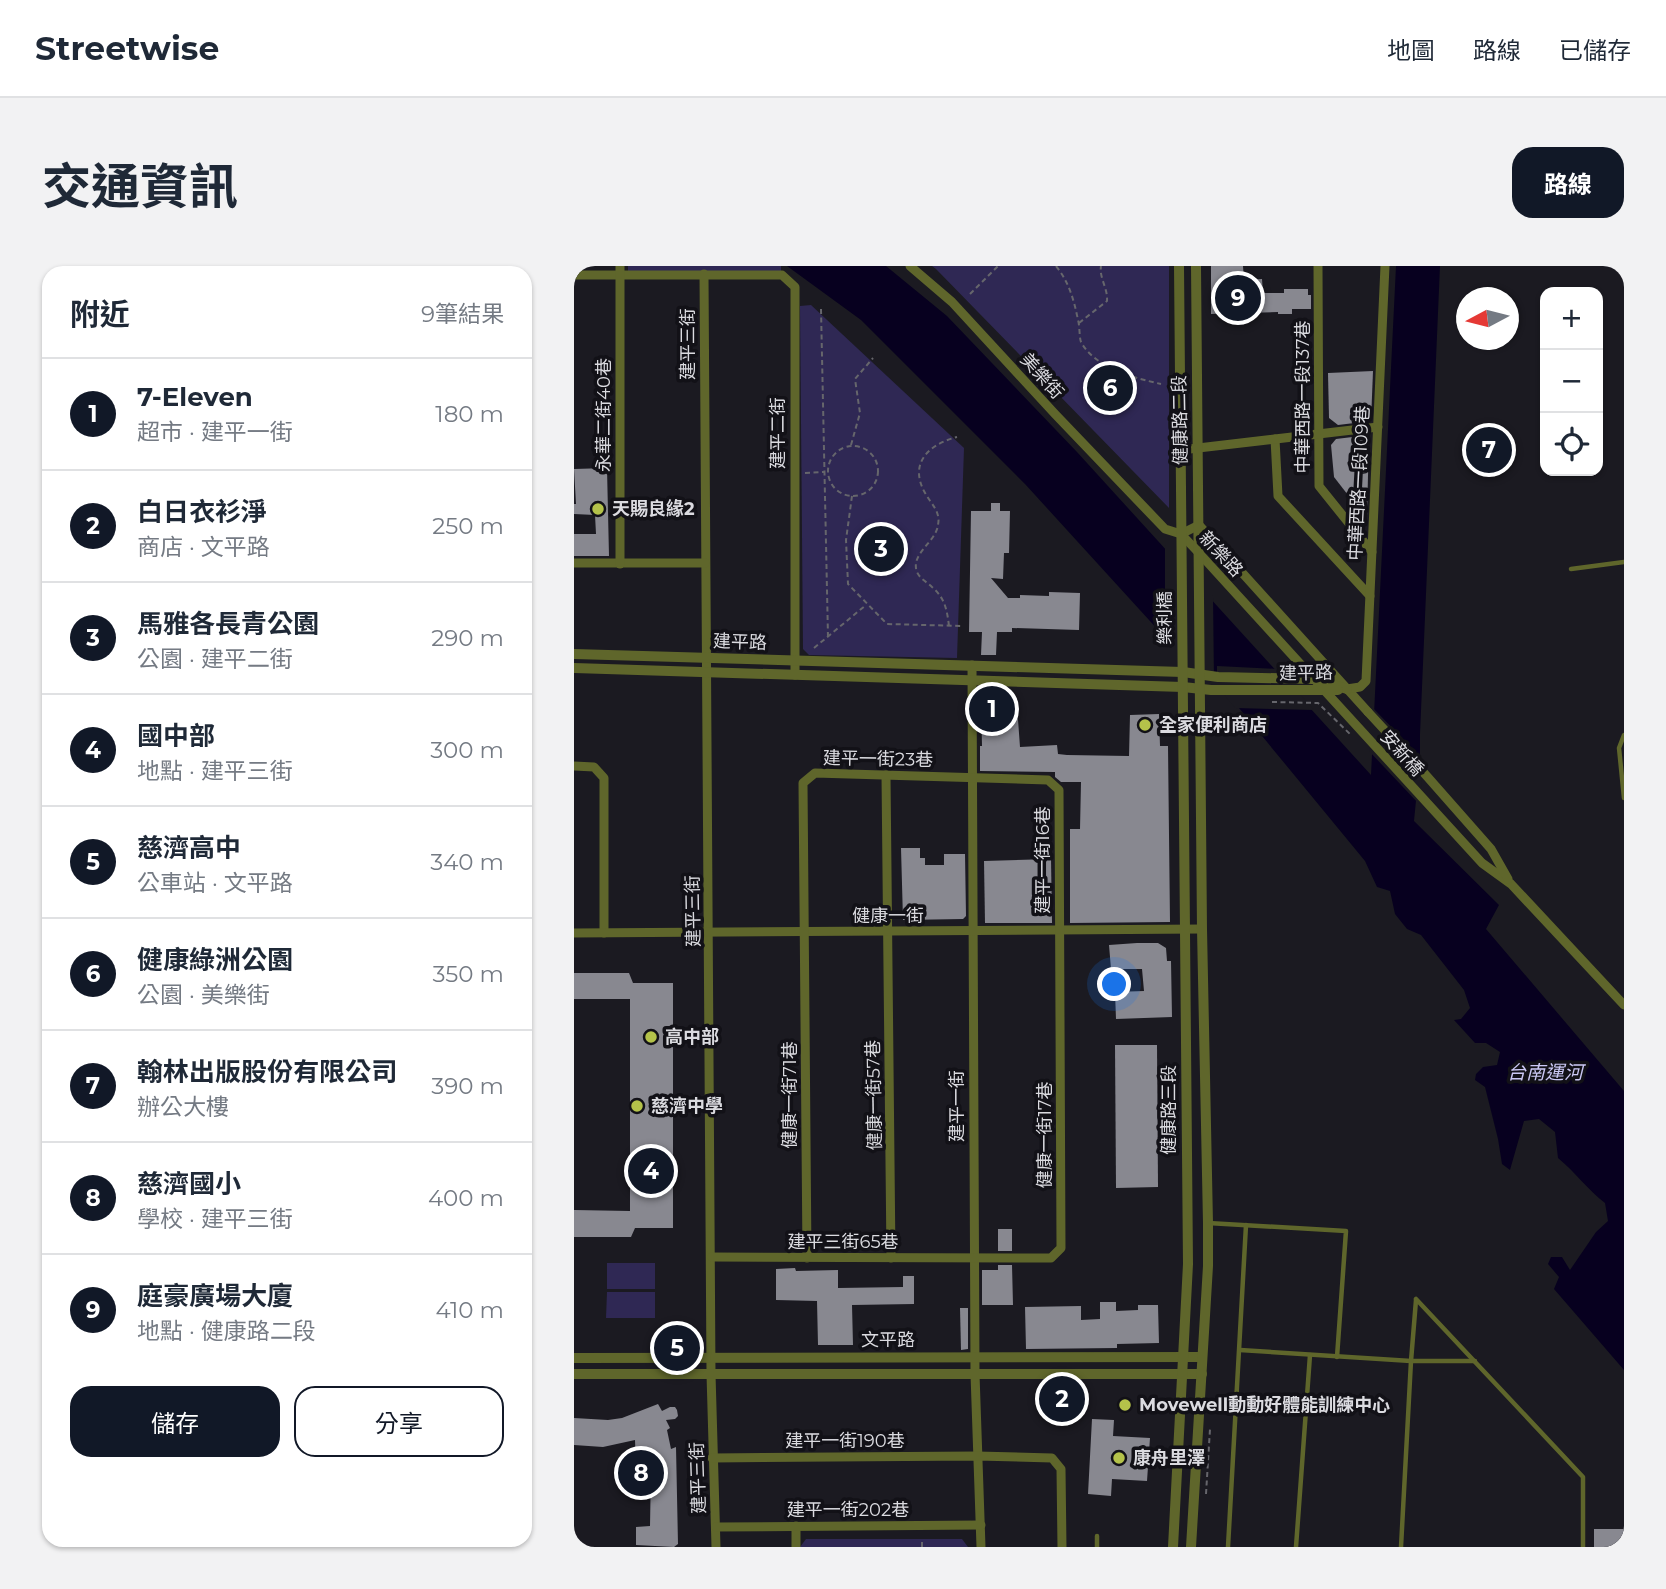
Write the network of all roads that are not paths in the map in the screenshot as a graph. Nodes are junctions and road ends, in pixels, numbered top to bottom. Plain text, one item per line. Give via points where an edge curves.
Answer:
1 (911, 266) edge
2 (1179, 266) edge
3 (1196, 266) edge
4 (1318, 266) edge
5 (1385, 266) edge
6 (621, 270) edge
7 (704, 274) junction
8 (574, 275) edge
9 (1378, 427) junction
10 (1320, 434) junction
11 (1275, 439) junction
12 (1198, 448) junction
13 (1181, 450) junction
14 (1199, 525) junction
15 (1181, 534) junction
16 (1372, 552) junction
17 (1199, 553) junction
18 (1624, 562) edge
19 (574, 563) edge
20 (705, 563) junction
21 (620, 564) junction
22 (1182, 564) joint
23 (1571, 569) dead end
24 (1199, 574) joint
25 (1370, 596) junction
26 (574, 654) edge
27 (796, 656) junction
28 (706, 658) junction
29 (972, 665) junction
30 (574, 668) edge
31 (706, 672) junction
32 (1183, 673) junction
33 (795, 675) junction
34 (1200, 676) junction
35 (971, 679) junction
36 (1313, 679) junction
37 (1183, 687) junction
38 (1200, 689) junction
39 (1323, 690) junction
40 (1347, 690) junction
41 (1368, 712) joint
42 (1364, 735) joint
43 (1624, 735) edge
44 (574, 766) edge
45 (886, 775) junction
46 (971, 778) junction
47 (1059, 790) joint
48 (1624, 798) edge
49 (1511, 884) junction
50 (1185, 929) junction
51 (1202, 929) junction
52 (1059, 930) junction
53 (972, 931) junction
54 (709, 932) junction
55 (804, 932) junction
56 (888, 932) junction
57 (574, 933) edge
58 (604, 933) junction
59 (1624, 1005) edge
60 (1208, 1223) junction
61 (1246, 1225) junction
62 (712, 1257) junction
63 (807, 1258) junction
64 (891, 1258) junction
65 (974, 1258) junction
66 (1240, 1350) junction
67 (1310, 1355) junction
68 (975, 1357) junction
69 (1182, 1357) junction
70 (1202, 1357) junction
71 (1337, 1357) junction
72 (574, 1358) edge
73 (711, 1358) junction
74 (1410, 1361) junction
75 (1475, 1361) junction
76 (574, 1374) edge
77 (711, 1374) junction
78 (975, 1374) junction
79 (1182, 1374) junction
80 (1202, 1374) junction
81 (977, 1456) junction
82 (712, 1458) junction
83 (981, 1525) junction
84 (796, 1526) junction
85 (716, 1527) junction
86 (1097, 1536) dead end
87 (716, 1547) edge
88 (796, 1547) edge
89 (981, 1547) edge
90 (1062, 1547) edge
91 (1097, 1547) edge
92 (1173, 1547) edge
93 (1191, 1547) edge
94 (1228, 1547) edge
95 (1296, 1547) edge
96 (1401, 1547) edge
97 (1583, 1547) edge

1 - 15 street, 美樂街 via 952,302 1165,529
2 - 13 street, 健康路二段
3 - 12 street, 健康路二段
4 - 10 street, 中華西路一段137巷
5 - 9 street, 中華西路一段109巷
6 - 7 street, 建平二街
6 - 8 street, 建平二街
6 - 21 street, 永華二街40巷
7 - 20 street, 建平三街
7 - 27 street, 建平二街 via 782,275 795,287
9 - 10 street
9 - 16 street, 中華西路一段109巷
10 - 11 street
10 - 16 street, 中華西路一段137巷 via 1319,486
11 - 12 street
11 - 25 street via 1278,496
12 - 13 street
12 - 14 street, 健康路二段
13 - 15 street, 健康路二段
14 - 15 street, 新樂路
14 - 17 street, 健康路二段
14 - 40 street, 新樂路
15 - 17 street, 新樂路
15 - 22 street, 健康路二段
16 - 25 street, 中華西路一段109巷
17 - 24 street, 健康路二段
17 - 36 street, 新樂路
18 - 23 lane
19 - 21 street
20 - 21 street
20 - 28 street, 建平三街
22 - 32 street, 樂利橋
24 - 34 street, 樂利橋
25 - 40 street, 中華西路一段109巷 via 1366,681
26 - 28 street, 建平路
27 - 28 street, 建平路
27 - 29 street, 建平路
27 - 33 street, 建平二街
28 - 31 street, 建平三街
29 - 32 street, 建平路
29 - 35 street, 建平一街
30 - 31 street, 建平路
31 - 33 street, 建平路
31 - 54 street, 建平三街
32 - 34 street, 建平路
32 - 37 street, 健康路三段
33 - 35 street, 建平路
34 - 36 street, 建平路
34 - 38 street, 健康路三段
35 - 37 street, 建平路
35 - 46 street, 建平一街
36 - 39 street, 新樂路
36 - 40 street, 建平路
37 - 38 street, 建平路
37 - 50 street, 健康路三段
38 - 39 street, 建平路
38 - 51 street, 健康路三段
39 - 40 street, 建平路
39 - 42 street, 新樂路
40 - 41 street, 新樂路
41 - 49 street, 安新橋, bridge via 1491,849
42 - 49 street, 安新橋 via 1482,863
43 - 48 lane via 1619,748
44 - 58 street via 594,767 604,778
45 - 46 street, 建平一街23巷
45 - 55 street, 建平一街23巷 via 815,773 803,783
45 - 56 street, 健康一街57巷
46 - 47 street, 建平一街23巷 via 1048,780
46 - 53 street, 建平一街
47 - 52 street, 建平一街16巷
49 - 59 street
50 - 51 street, 健康一街
50 - 52 street, 健康一街
50 - 69 street, 健康路三段 via 1188,1264
51 - 60 street, 健康路三段
52 - 53 street, 健康一街
52 - 65 street, 健康一街17巷 via 1061,1248 1051,1258
53 - 56 street, 健康一街
53 - 65 street, 建平一街
54 - 55 street, 健康一街
54 - 58 street, 健康一街
54 - 62 street, 建平三街
55 - 56 street, 健康一街
55 - 63 street, 健康一街71巷
56 - 64 street, 健康一街57巷
57 - 58 street, 健康一街
60 - 61 lane
60 - 70 street, 健康路三段
61 - 66 lane
61 - 71 lane via 1346,1231
62 - 63 street, 建平三街65巷
62 - 73 street, 建平三街
63 - 64 street, 建平三街65巷
64 - 65 street, 建平三街65巷
65 - 68 street, 建平一街
66 - 67 lane
66 - 94 lane
67 - 71 lane
67 - 95 lane
68 - 69 street, 文平路
68 - 73 street, 文平路
68 - 78 street, 建平一街
69 - 70 street, 文平路
69 - 79 street, 健康路三段
70 - 80 street, 健康路三段
71 - 74 lane
72 - 73 street, 文平路
73 - 77 street, 建平三街
74 - 75 lane
74 - 75 lane via 1416,1299
74 - 96 lane
75 - 97 lane via 1583,1477
76 - 77 street, 文平路
77 - 78 street, 文平路
77 - 82 street, 建平三街
78 - 79 street, 文平路
78 - 81 street, 建平一街
79 - 80 street, 文平路
79 - 92 street, 健康路三段
80 - 93 street, 健康路三段
81 - 82 street, 建平一街190巷
81 - 83 street, 建平一街
81 - 90 street, 建平一街190巷 via 1052,1458 1061,1469
82 - 85 street, 建平三街
83 - 84 street, 建平一街202巷
83 - 89 street, 建平一街
84 - 85 street, 建平一街202巷
84 - 88 street
85 - 87 street, 建平三街
86 - 91 lane

